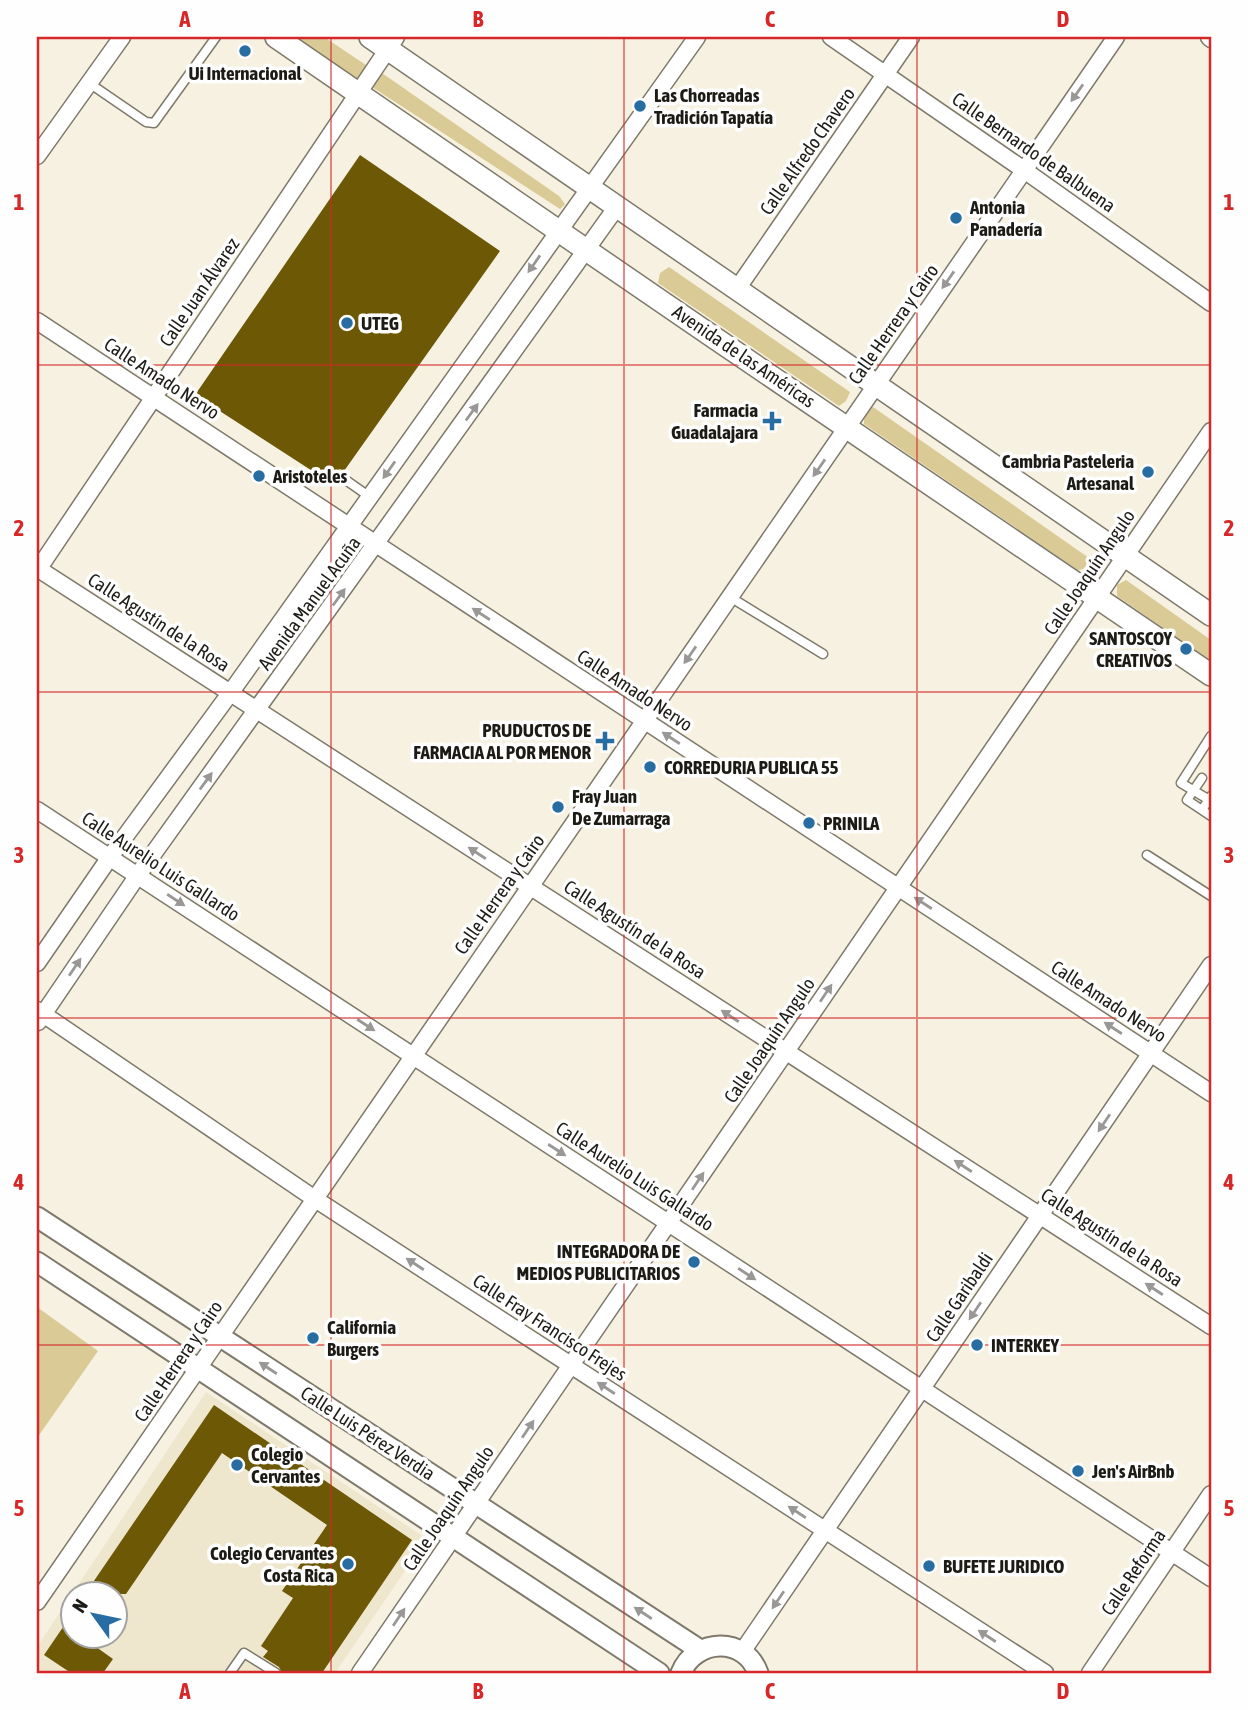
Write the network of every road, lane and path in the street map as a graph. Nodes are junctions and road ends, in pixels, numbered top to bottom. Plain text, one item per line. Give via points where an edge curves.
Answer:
1 (122, 37) edge
2 (216, 37) edge
3 (276, 37) edge
4 (697, 37) edge
5 (831, 37) edge
6 (911, 37) edge
7 (1116, 37) edge
8 (384, 41) edge
9 (885, 75) junction
10 (89, 83) junction
11 (358, 93) junction
12 (37, 156) edge
13 (1024, 170) junction
14 (588, 189) junction
15 (617, 208) junction
16 (557, 231) junction
17 (587, 250) junction
18 (737, 289) junction
19 (1211, 303) edge
20 (37, 321) edge
21 (876, 385) junction
22 (154, 398) junction
23 (848, 426) junction
24 (1211, 431) edge
25 (340, 476) dead end
26 (370, 497) junction
27 (348, 526) junction
28 (376, 545) junction
29 (1124, 555) junction
30 (37, 570) edge
31 (730, 597) junction
32 (1097, 598) junction
33 (1211, 615) edge
34 (823, 654) dead end
35 (1211, 675) edge
36 (230, 692) junction
37 (257, 710) junction
38 (645, 721) junction
39 (1211, 736) edge
40 (1202, 778) dead end
41 (1193, 791) junction
42 (1210, 799) edge
43 (37, 810) edge
44 (1202, 810) junction
45 (1211, 816) edge
46 (1147, 855) dead end
47 (110, 857) junction
48 (138, 875) junction
49 (530, 886) junction
50 (899, 888) junction
51 (1211, 896) edge
52 (37, 963) edge
53 (1211, 965) edge
54 (39, 1016) edge
55 (786, 1052) junction
56 (1151, 1053) junction
57 (413, 1056) junction
58 (1211, 1093) edge
59 (315, 1199) junction
60 (1040, 1216) junction
61 (37, 1217) edge
62 (669, 1223) junction
63 (37, 1262) edge
64 (1211, 1326) edge
65 (220, 1336) junction
66 (571, 1366) junction
67 (198, 1368) junction
68 (922, 1389) junction
69 (1211, 1494) edge
70 (476, 1504) junction
71 (825, 1531) junction
72 (454, 1538) junction
73 (1172, 1552) junction
74 (1211, 1578) edge
75 (37, 1602) edge
76 (700, 1650) junction
77 (742, 1652) junction
78 (230, 1673) edge
79 (276, 1673) edge
80 (360, 1673) edge
81 (659, 1673) edge
82 (681, 1673) edge
83 (758, 1673) edge
84 (1045, 1673) edge
85 (1090, 1673) edge

1 - 10 street
2 - 10 lane via 154,122 146,122
3 - 11 main road, Avenida de las Américas
4 - 14 street, Avenida Manuel Acuña
5 - 9 street, Calle Bernardo de Balbuena
6 - 9 street, Calle Alfredo Chavero
7 -> 13 street, Calle Herrera y Cairo
8 - 11 street, Calle Juan Álvarez
8 - 14 main road
9 - 13 street, Calle Bernardo de Balbuena
9 - 18 street, Calle Alfredo Chavero
10 - 12 street
11 - 16 main road, Avenida de las Américas
11 - 22 street, Calle Juan Álvarez
13 - 19 street, Calle Bernardo de Balbuena
13 -> 21 street, Calle Herrera y Cairo
14 - 15 main road
14 - 16 street, Avenida Manuel Acuña
15 - 17 street, Avenida Manuel Acuña
15 - 18 main road
16 - 17 main road, Avenida de las Américas
16 -> 26 street, Avenida Manuel Acuña
17 - 23 main road, Avenida de las Américas
28 -> 17 street, Avenida Manuel Acuña
18 - 21 main road
20 - 22 street, Calle Amado Nervo
21 - 23 street, Calle Herrera y Cairo
21 - 29 main road
22 - 27 street, Calle Amado Nervo
22 - 30 street, Calle Juan Álvarez
23 -> 31 street, Calle Herrera y Cairo
23 - 32 main road, Avenida de las Américas
24 - 29 street, Calle Joaquín Angulo
25 - 26 lane
26 - 27 street, Avenida Manuel Acuña
27 - 28 street, Calle Amado Nervo
27 - 36 street, Avenida Manuel Acuña
37 -> 28 street, Avenida Manuel Acuña
38 -> 28 street, Calle Amado Nervo
29 - 32 street, Calle Joaquín Angulo
29 - 33 main road
30 - 36 street, Calle Agustín de la Rosa
31 - 34 lane
31 -> 38 street, Calle Herrera y Cairo
32 - 35 main road, Avenida de las Américas
32 - 50 street, Calle Joaquín Angulo
36 - 37 street, Calle Agustín de la Rosa
36 - 47 street, Avenida Manuel Acuña
48 -> 37 street, Avenida Manuel Acuña
49 -> 37 street, Calle Agustín de la Rosa
38 - 49 street, Calle Herrera y Cairo
50 -> 38 street, Calle Amado Nervo
39 - 41 lane via 1181,780
40 - 41 lane
41 - 42 lane
41 - 44 lane via 1187,800
42 - 44 lane
43 - 47 street, Calle Aurelio Luis Gallardo
44 - 45 lane
46 - 51 lane
47 - 48 street, Calle Aurelio Luis Gallardo
47 - 52 street, Avenida Manuel Acuña
54 -> 48 street, Avenida Manuel Acuña
48 -> 57 street, Calle Aurelio Luis Gallardo
55 -> 49 street, Calle Agustín de la Rosa
49 - 57 street, Calle Herrera y Cairo
55 -> 50 street, Calle Joaquín Angulo
56 -> 50 street, Calle Amado Nervo
53 - 56 street, Calle Garibaldi
54 - 59 street, Calle Fray Francisco Frejes
60 -> 55 street, Calle Agustín de la Rosa
62 -> 55 street, Calle Joaquín Angulo
56 - 58 street, Calle Amado Nervo
56 -> 60 street, Calle Garibaldi
57 - 59 street, Calle Herrera y Cairo
57 -> 62 street, Calle Aurelio Luis Gallardo
59 - 65 street, Calle Herrera y Cairo
66 -> 59 street, Calle Fray Francisco Frejes
64 -> 60 street, Calle Agustín de la Rosa
60 -> 68 street, Calle Garibaldi
61 - 65 street, Calle Luis Pérez Verdia
62 - 66 street, Calle Joaquín Angulo
62 -> 68 street, Calle Aurelio Luis Gallardo
63 - 67 street, Calle Luis Pérez Verdia
65 - 67 street, Calle Herrera y Cairo
70 -> 65 street, Calle Luis Pérez Verdia
70 -> 66 street, Calle Joaquín Angulo
71 -> 66 street, Calle Fray Francisco Frejes
67 - 72 street, Calle Luis Pérez Verdia
67 - 75 street, Calle Herrera y Cairo
68 - 71 street, Calle Garibaldi
68 - 73 street, Calle Aurelio Luis Gallardo
69 - 73 street, Calle Reforma
70 - 72 street, Calle Joaquín Angulo
76 -> 70 street, Calle Luis Pérez Verdia
71 -> 77 street, Calle Garibaldi
84 -> 71 street, Calle Fray Francisco Frejes
80 -> 72 street, Calle Joaquín Angulo
72 - 81 street, Calle Luis Pérez Verdia
73 - 74 street, Calle Aurelio Luis Gallardo
73 - 85 street, Calle Reforma
76 - 77 street via 726,1645
76 - 82 street
77 - 83 street
78 - 79 lane via 244,1653

